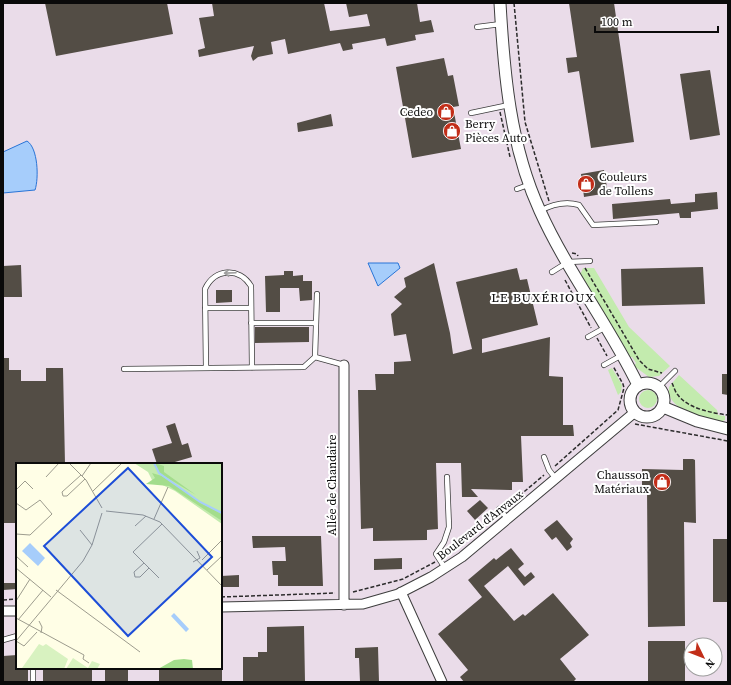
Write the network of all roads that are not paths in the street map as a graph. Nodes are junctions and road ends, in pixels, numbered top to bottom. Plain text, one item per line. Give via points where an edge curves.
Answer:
1 (500, 3) edge
2 (501, 24) junction
3 (477, 27) dead end
4 (509, 105) junction
5 (471, 113) dead end
6 (530, 184) junction
7 (517, 189) dead end
8 (540, 211) junction
9 (656, 222) dead end
10 (568, 262) junction
11 (590, 262) dead end
12 (552, 272) dead end
13 (318, 294) dead end
14 (205, 308) junction
15 (251, 308) junction
16 (316, 323) junction
17 (251, 324) junction
18 (606, 327) junction
19 (588, 337) dead end
20 (622, 355) junction
21 (315, 357) junction
22 (344, 365) joint
23 (604, 365) dead end
24 (124, 368) dead end
25 (206, 368) junction
26 (252, 368) junction
27 (675, 371) dead end
28 (638, 385) junction
29 (659, 388) junction
30 (663, 407) junction
31 (634, 412) junction
32 (728, 429) edge
33 (544, 457) dead end
34 (447, 477) dead end
35 (556, 479) junction
36 (500, 510) road end
37 (508, 519) junction
38 (445, 568) junction
39 (401, 592) junction
40 (344, 605) junction
41 (222, 608) edge
42 (3, 611) edge
43 (16, 611) edge
44 (16, 636) edge
45 (3, 640) edge
46 (33, 669) edge
47 (33, 682) edge
48 (442, 682) edge

1 - 2 street
2 - 3 lane
2 - 4 street
4 - 5 lane
4 - 6 street
6 - 7 lane
6 - 8 street
8 - 9 lane via 569,202 580,205 593,225
8 - 10 street
10 - 11 lane
10 - 12 lane
10 - 18 street
13 - 16 lane
14 - 15 lane
15 -> 14 lane via 251,286 239,273 217,274 209,280 205,289
14 - 25 lane
15 - 17 lane
16 - 17 lane
16 - 21 lane
17 - 26 lane
18 - 19 lane
18 - 20 street
20 - 23 lane
20 - 28 street
21 - 22 lane
21 - 26 lane via 304,368
22 - 40 street, Allée de Chandaire
24 - 25 lane
25 - 26 lane
27 - 29 lane
28 - 29 street via 649,383
28 - 31 street via 630,398
29 - 30 street via 664,396
30 - 31 street via 650,417 639,416
30 - 32 street via 697,421
31 - 35 street, Boulevard d'Anvaux
33 - 35 lane
34 - 38 lane via 449,528 436,554
35 - 37 street, Boulevard d'Anvaux
36 - 37 lane
37 - 38 street, Boulevard d'Anvaux
38 - 39 street, Boulevard d'Anvaux
39 - 40 street, Boulevard d'Anvaux via 363,604
39 - 48 street
40 - 41 street, Boulevard d'Anvaux
42 - 43 street
44 - 45 lane
46 - 47 lane

